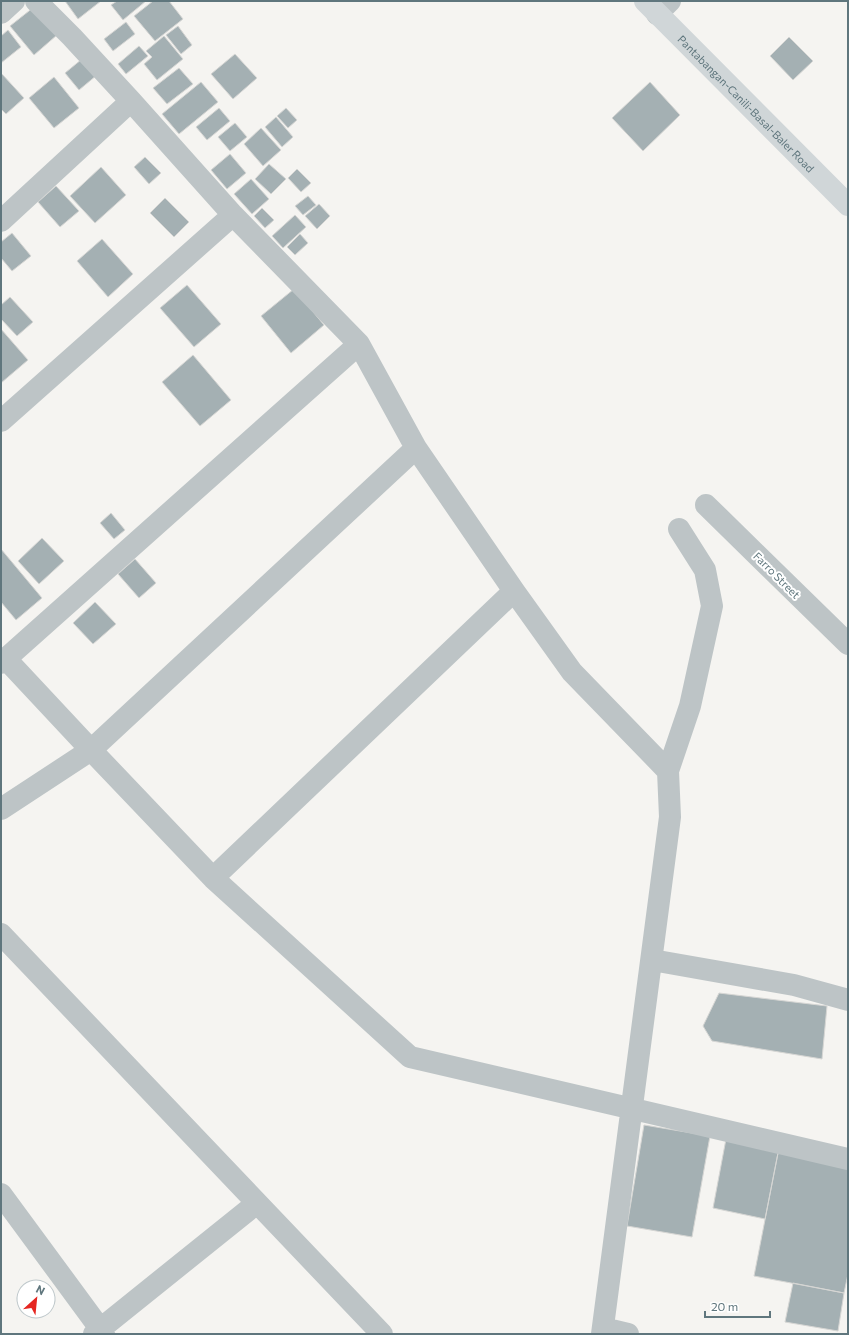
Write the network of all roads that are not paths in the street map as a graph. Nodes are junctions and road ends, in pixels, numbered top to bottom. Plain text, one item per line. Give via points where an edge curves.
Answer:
1 (14, 1) edge
2 (36, 1) edge
3 (657, 5) edge
4 (1, 13) edge
5 (131, 101) junction
6 (848, 205) edge
7 (233, 215) junction
8 (1, 221) edge
9 (359, 344) junction
10 (1, 421) edge
11 (416, 448) junction
12 (706, 505) dead end
13 (679, 529) dead end
14 (514, 591) junction
15 (848, 644) edge
16 (4, 661) edge
17 (91, 750) junction
18 (668, 771) junction
19 (1, 809) edge
20 (213, 878) junction
21 (1, 934) edge
22 (652, 960) junction
23 (848, 1000) edge
24 (632, 1109) junction
25 (848, 1159) edge
26 (1, 1194) edge
27 (258, 1203) junction
28 (602, 1331) edge
29 (100, 1332) edge
30 (382, 1334) edge
31 (628, 1334) edge

1 - 4 street
2 - 5 street
3 - 6 main road, Pantabangan-Canili-Basal-Baler Road
5 - 7 street
5 - 8 street
7 - 9 street
7 - 10 street
9 - 11 street
9 - 16 street
11 - 14 street
11 - 17 street
12 - 15 street, Farro Street
13 - 18 street via 704,570 712,606 690,706
14 - 18 street via 572,672
14 - 20 street
16 - 17 street
17 - 19 street
17 - 20 street
18 - 22 street via 670,817
20 - 24 street via 410,1057
21 - 27 street
22 - 23 street via 794,985
22 - 24 street
24 - 25 street
24 - 28 street
26 - 29 street
27 - 29 street
27 - 30 street
28 - 31 street

